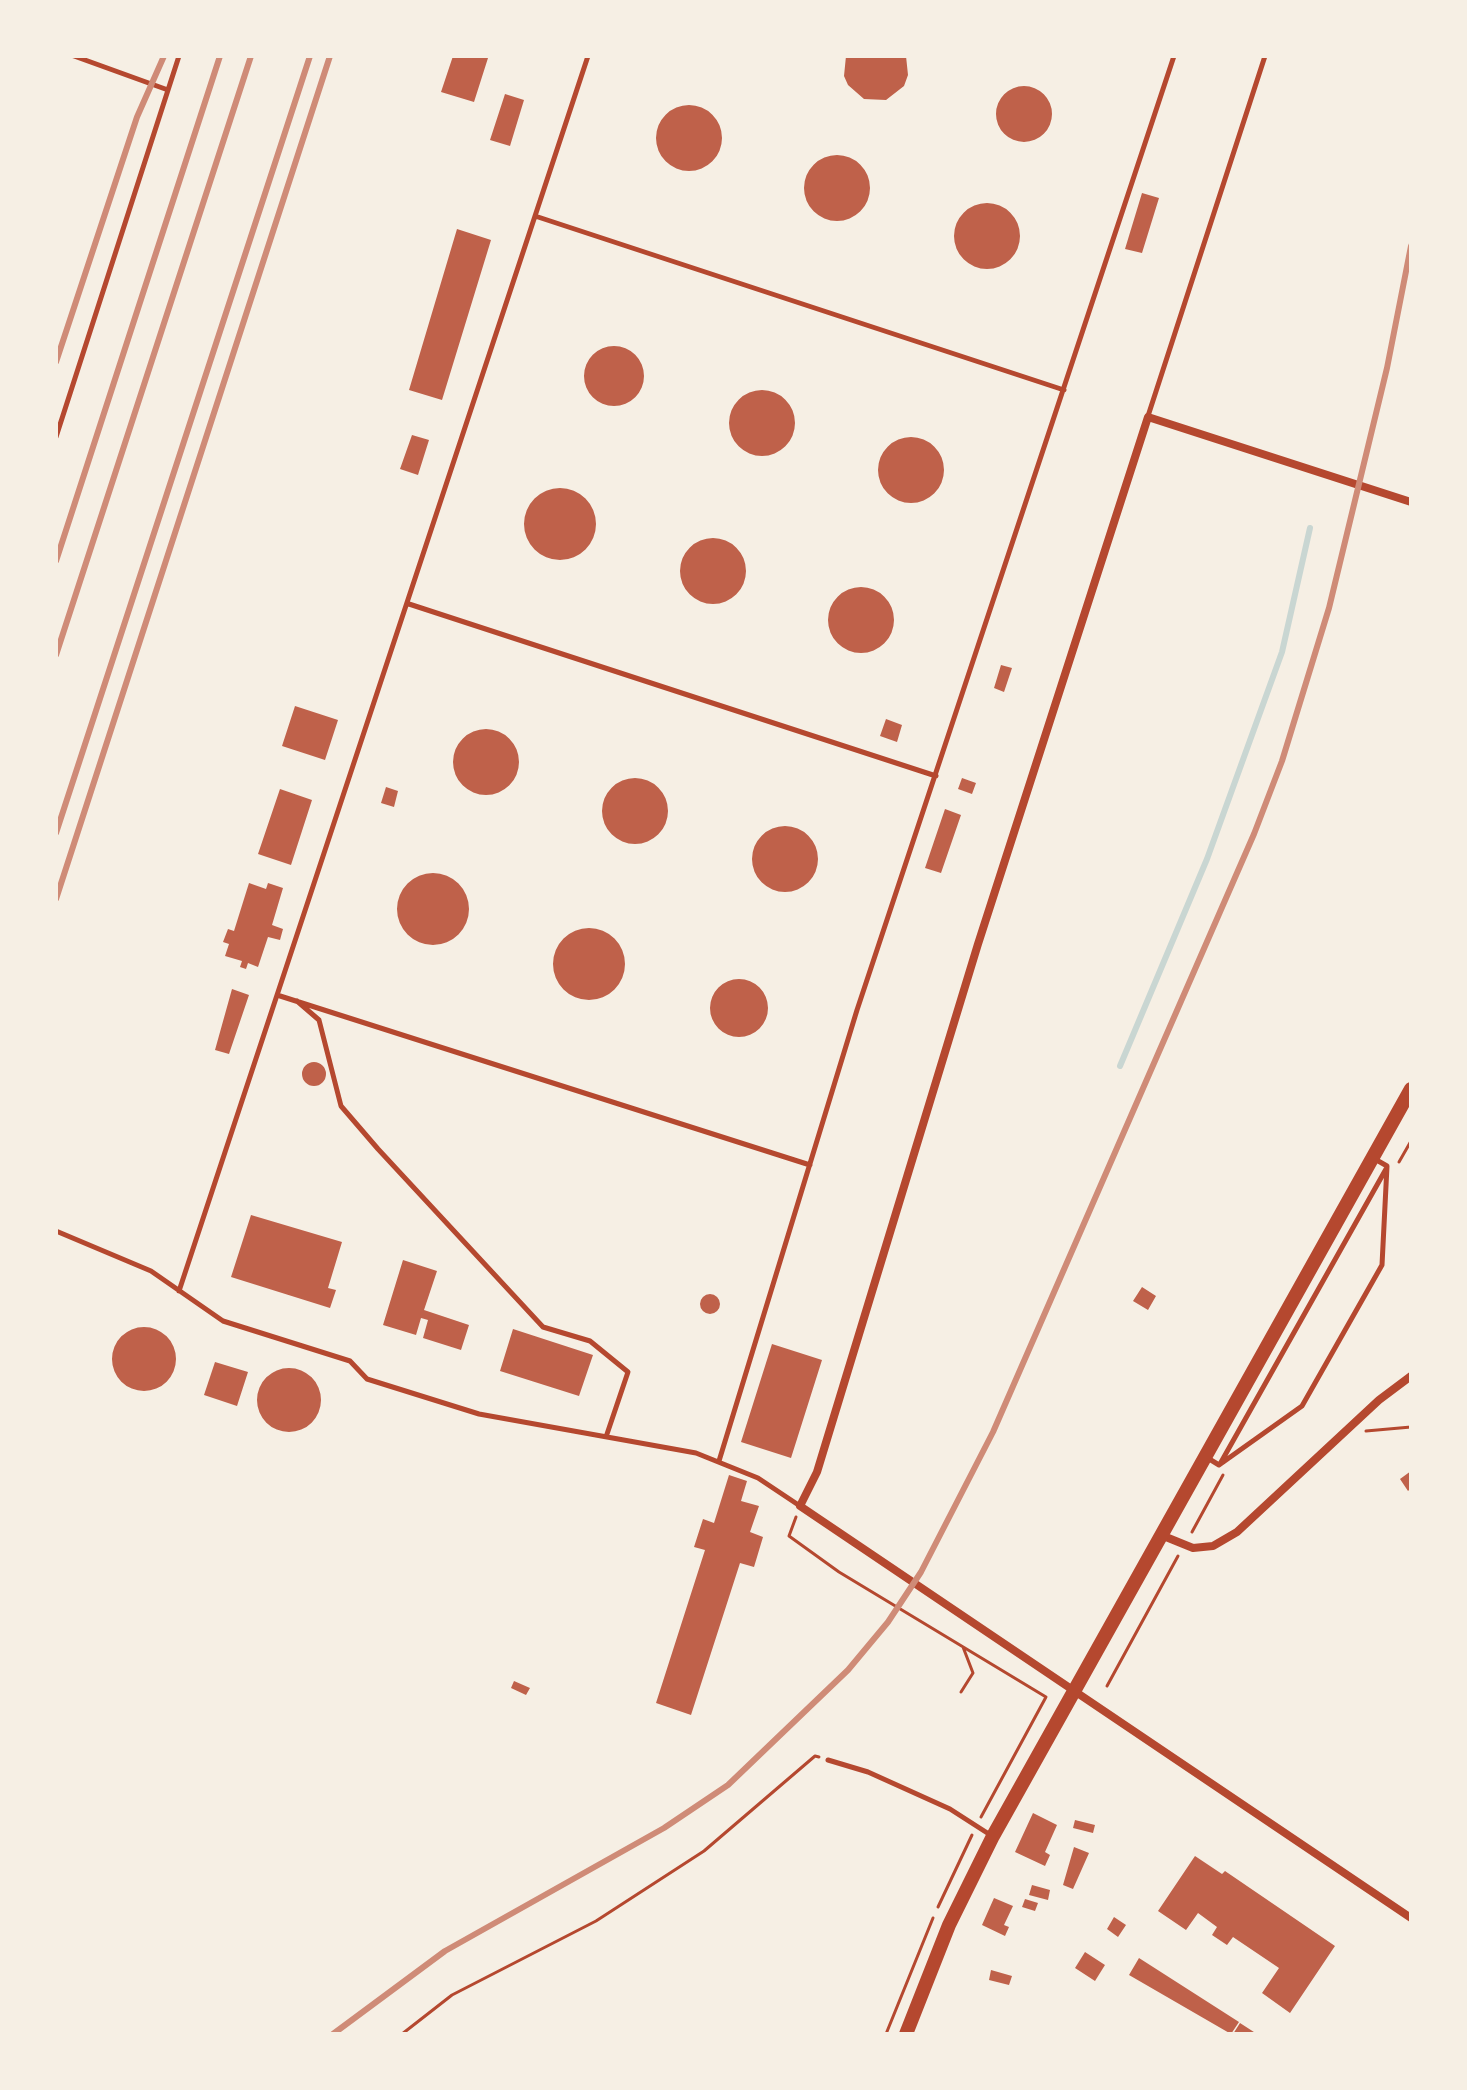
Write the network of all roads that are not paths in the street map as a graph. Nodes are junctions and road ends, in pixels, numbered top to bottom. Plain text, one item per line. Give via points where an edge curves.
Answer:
1 (74, 56) edge
2 (179, 56) edge
3 (588, 56) edge
4 (1174, 56) edge
5 (1265, 56) edge
6 (168, 90) junction
7 (535, 216) junction
8 (1064, 390) junction
9 (60, 415) edge
10 (1148, 417) junction
11 (56, 437) edge
12 (1411, 502) edge
13 (408, 604) junction
14 (936, 776) junction
15 (277, 995) junction
16 (297, 1001) junction
17 (1411, 1089) edge
18 (1373, 1157) junction
19 (810, 1165) junction
20 (1387, 1166) junction
21 (56, 1231) edge
22 (179, 1291) junction
23 (1411, 1376) edge
24 (606, 1437) junction
25 (1205, 1456) junction
26 (719, 1461) junction
27 (1219, 1465) junction
28 (800, 1506) junction
29 (1161, 1535) junction
30 (1074, 1691) junction
31 (828, 1760) road end
32 (993, 1836) junction
33 (1411, 1918) edge
34 (906, 2034) edge

1 - 6 lane
2 - 6 lane
3 - 7 lane
4 - 8 lane
5 - 10 lane
6 - 9 lane
7 - 8 lane
7 - 13 lane
8 - 14 lane
9 - 11 lane
10 - 12 street
10 - 28 street via 978,944 817,1472
13 - 14 lane
13 - 15 lane
14 - 19 lane
15 - 16 lane
15 - 22 lane
16 - 19 lane
16 - 24 lane via 319,1020 341,1106 378,1149 543,1327 590,1341 628,1372
17 - 18 main road
18 - 20 lane
18 - 25 main road
19 - 26 lane
20 - 27 lane
20 - 27 lane via 1382,1265 1302,1406
21 - 22 lane via 151,1271
22 - 24 lane via 223,1321 350,1361 367,1379 479,1414
23 - 29 street via 1237,1532 1213,1546 1183,1547
24 - 26 lane
25 - 27 lane
25 - 29 main road
26 - 28 lane via 758,1478
28 - 30 street
29 - 30 main road
30 - 32 main road
30 - 33 street
31 - 32 lane via 950,1809
32 - 34 main road via 949,1925

